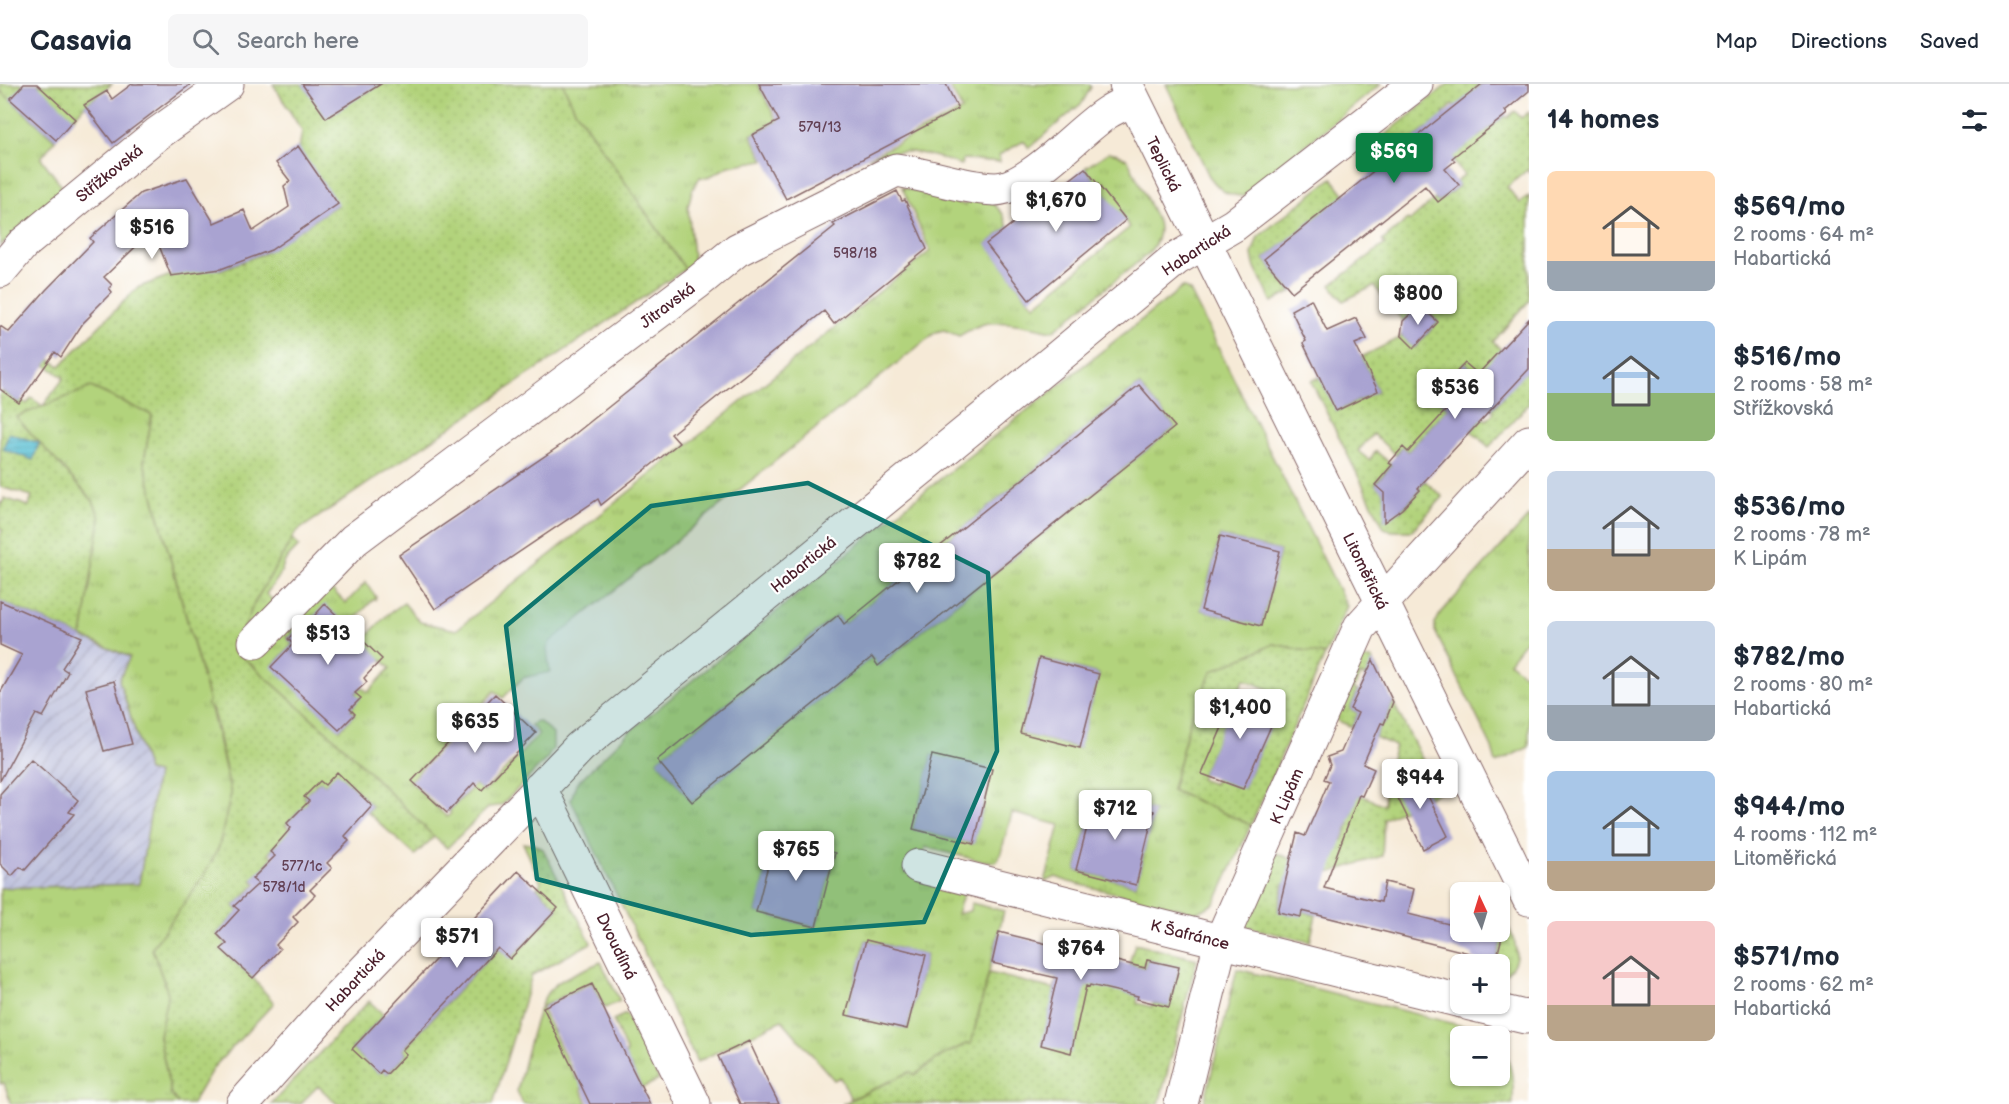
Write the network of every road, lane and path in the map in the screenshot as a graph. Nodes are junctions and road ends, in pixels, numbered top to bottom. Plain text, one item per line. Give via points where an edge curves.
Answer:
1 (227, 84) edge
2 (1416, 84) edge
3 (1129, 92) edge
4 (1204, 244) junction
5 (0, 271) edge
6 (1529, 442) edge
7 (1382, 604) junction
8 (255, 642) dead end
9 (540, 788) junction
10 (918, 866) dead end
11 (1529, 898) edge
12 (1221, 941) junction
13 (1450, 998) edge
14 (1510, 1013) edge
15 (1529, 1016) edge
16 (243, 1104) edge
17 (694, 1104) edge
18 (1181, 1104) edge

1 - 5 street, Střížkovská via 157,134 22,245
2 - 4 street, Habartická
3 - 4 street, Teplická
3 - 8 street, Jitravská via 1023,180 998,189 896,170 737,250 354,540
4 - 7 street, Litoměřická
4 - 9 street, Habartická via 1176,259 589,740
6 - 7 street, K Lipám
7 - 11 street, Litoměřická
7 - 12 street, K Lipám via 1360,627
9 - 16 street, Habartická via 335,1001
9 - 17 street, Dvoudílná
10 - 12 street, K Šafránce
12 - 13 street, K Šafránce
12 - 18 street, K Lipám
14 - 15 street

